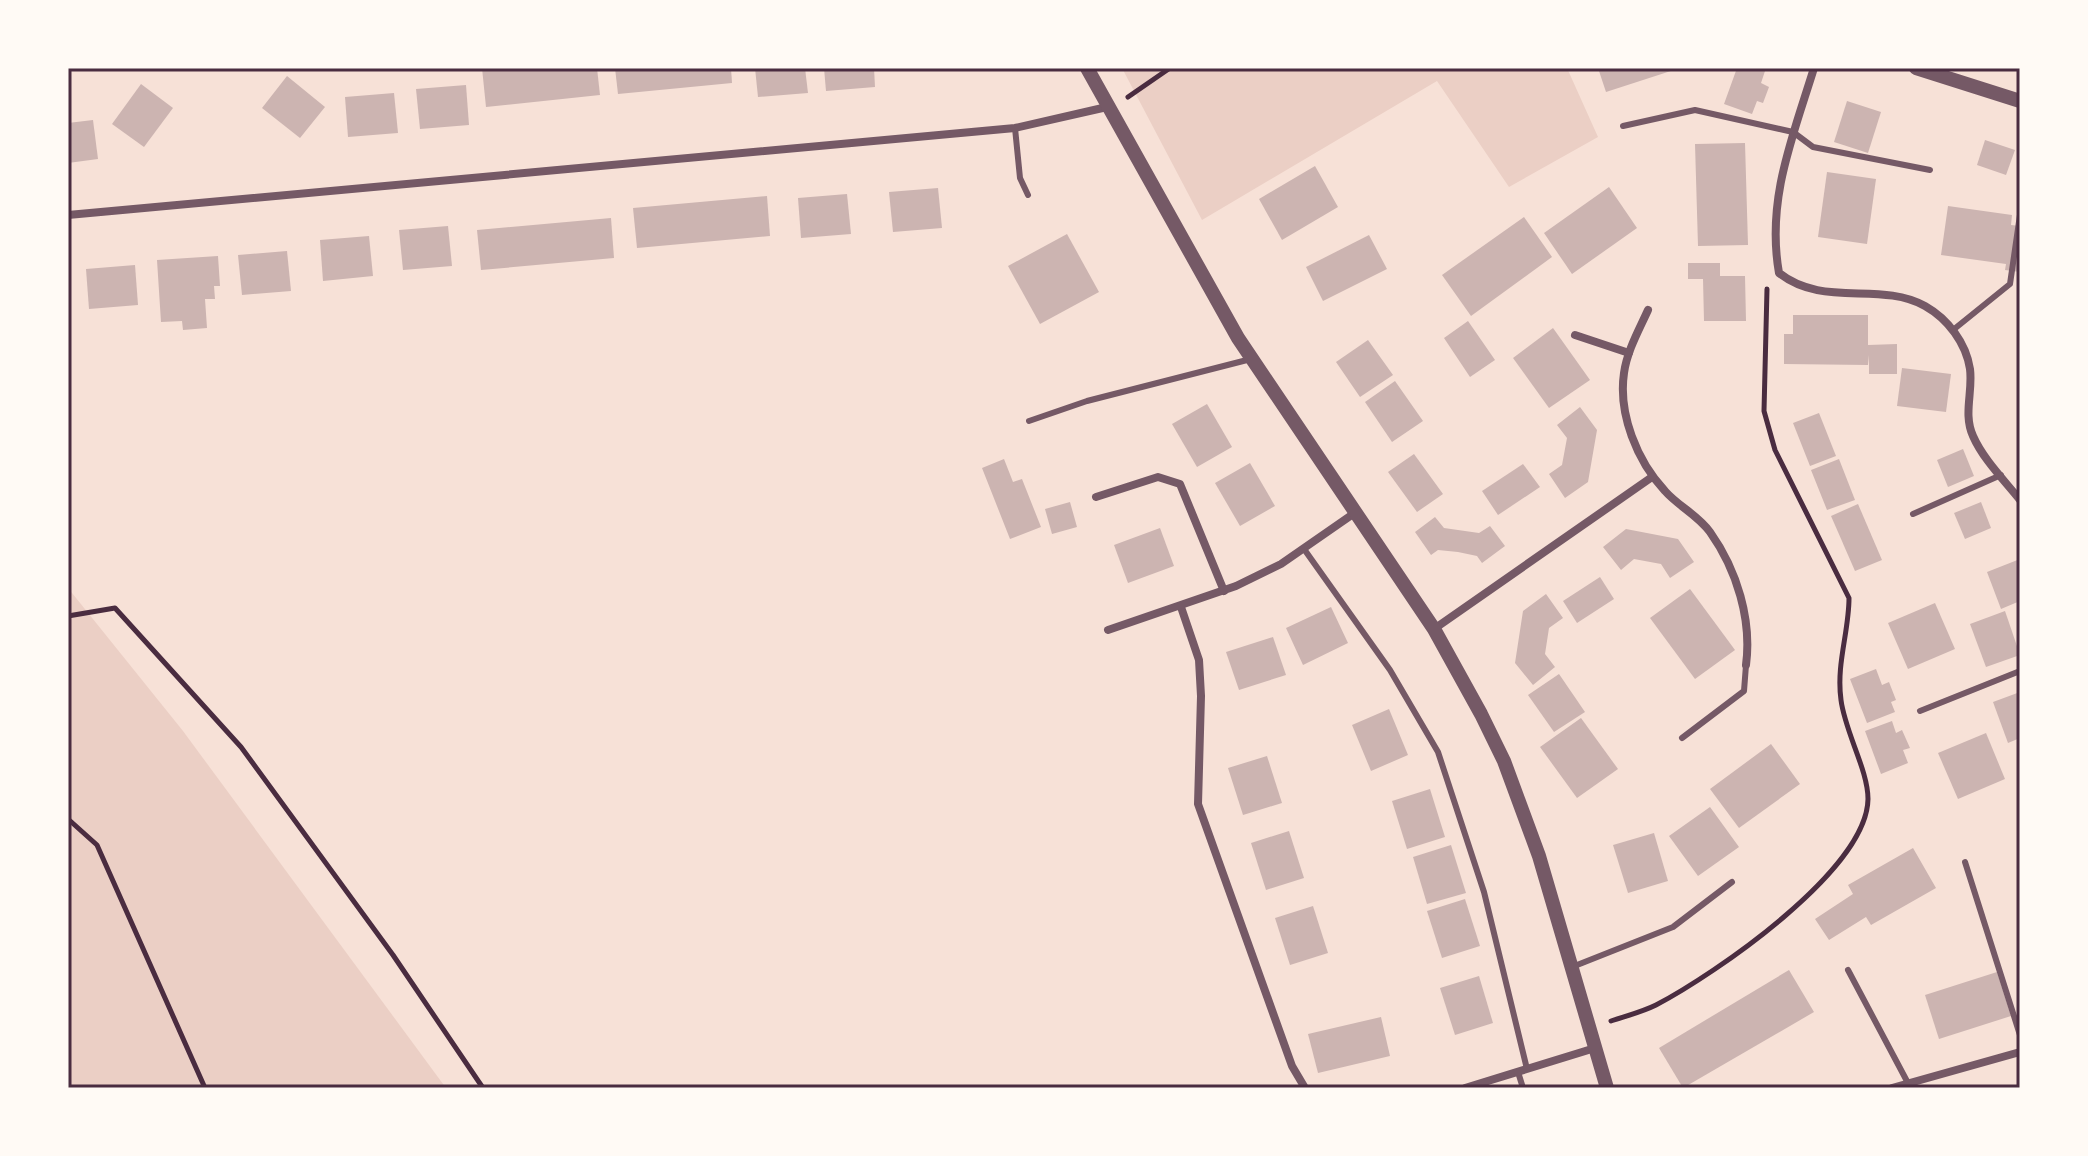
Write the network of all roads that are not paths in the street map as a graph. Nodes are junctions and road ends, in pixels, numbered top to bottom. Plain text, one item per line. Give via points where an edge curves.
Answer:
1 (1087, 68) edge
2 (1814, 68) edge
3 (1916, 68) edge
4 (2020, 101) edge
5 (1107, 107) junction
6 (1623, 126) dead end
7 (1015, 128) junction
8 (1793, 132) junction
9 (1930, 170) dead end
10 (1028, 195) dead end
11 (68, 215) edge
12 (2020, 215) edge
13 (1648, 310) dead end
14 (1953, 330) junction
15 (1575, 335) dead end
16 (1629, 353) junction
17 (1251, 359) junction
18 (1029, 421) dead end
19 (2001, 475) junction
20 (1652, 477) junction
21 (1096, 497) dead end
22 (2020, 500) edge
23 (1356, 512) junction
24 (1913, 514) dead end
25 (1304, 549) junction
26 (1224, 591) junction
27 (1181, 607) junction
28 (1434, 629) junction
29 (1108, 630) dead end
30 (1746, 665) joint
31 (2020, 671) edge
32 (1920, 711) dead end
33 (1682, 738) dead end
34 (1965, 862) dead end
35 (1732, 882) dead end
36 (1572, 967) junction
37 (1848, 970) dead end
38 (2020, 1035) edge
39 (1595, 1048) junction
40 (2020, 1052) edge
41 (1522, 1070) junction
42 (1909, 1085) junction
43 (1305, 1088) edge
44 (1465, 1088) edge
45 (1523, 1088) edge
46 (1607, 1088) edge
47 (1892, 1088) edge

1 - 5 street
2 - 8 street
3 - 4 street
5 - 7 street
5 - 17 street
6 - 8 lane via 1695,110
7 - 10 lane via 1020,178
7 - 11 street
8 - 9 lane via 1813,147
8 - 14 street via 1777,188 1779,273 1804,290 1924,305
12 - 14 lane via 2010,284
13 - 16 street
14 - 19 street via 1970,370 1968,415 1973,435
15 - 16 street
16 - 20 street via 1622,388 1636,450
17 - 18 lane
17 - 23 street
19 - 22 street
19 - 24 lane
20 - 28 street
20 - 30 street via 1709,531 1720,550 1744,607 1750,636
21 - 26 street via 1158,477 1180,484
23 - 25 street
23 - 28 street
25 - 26 street
25 - 41 lane via 1390,670 1438,752 1484,892
26 - 27 street
27 - 29 street
27 - 43 street via 1199,660 1198,804 1292,1066
28 - 36 street via 1504,761
30 - 33 lane via 1744,691
31 - 32 lane
34 - 38 lane
35 - 36 lane via 1673,927
36 - 39 street
37 - 42 lane
39 - 41 street
39 - 46 street
40 - 42 street
41 - 44 street
41 - 45 lane
42 - 47 street

